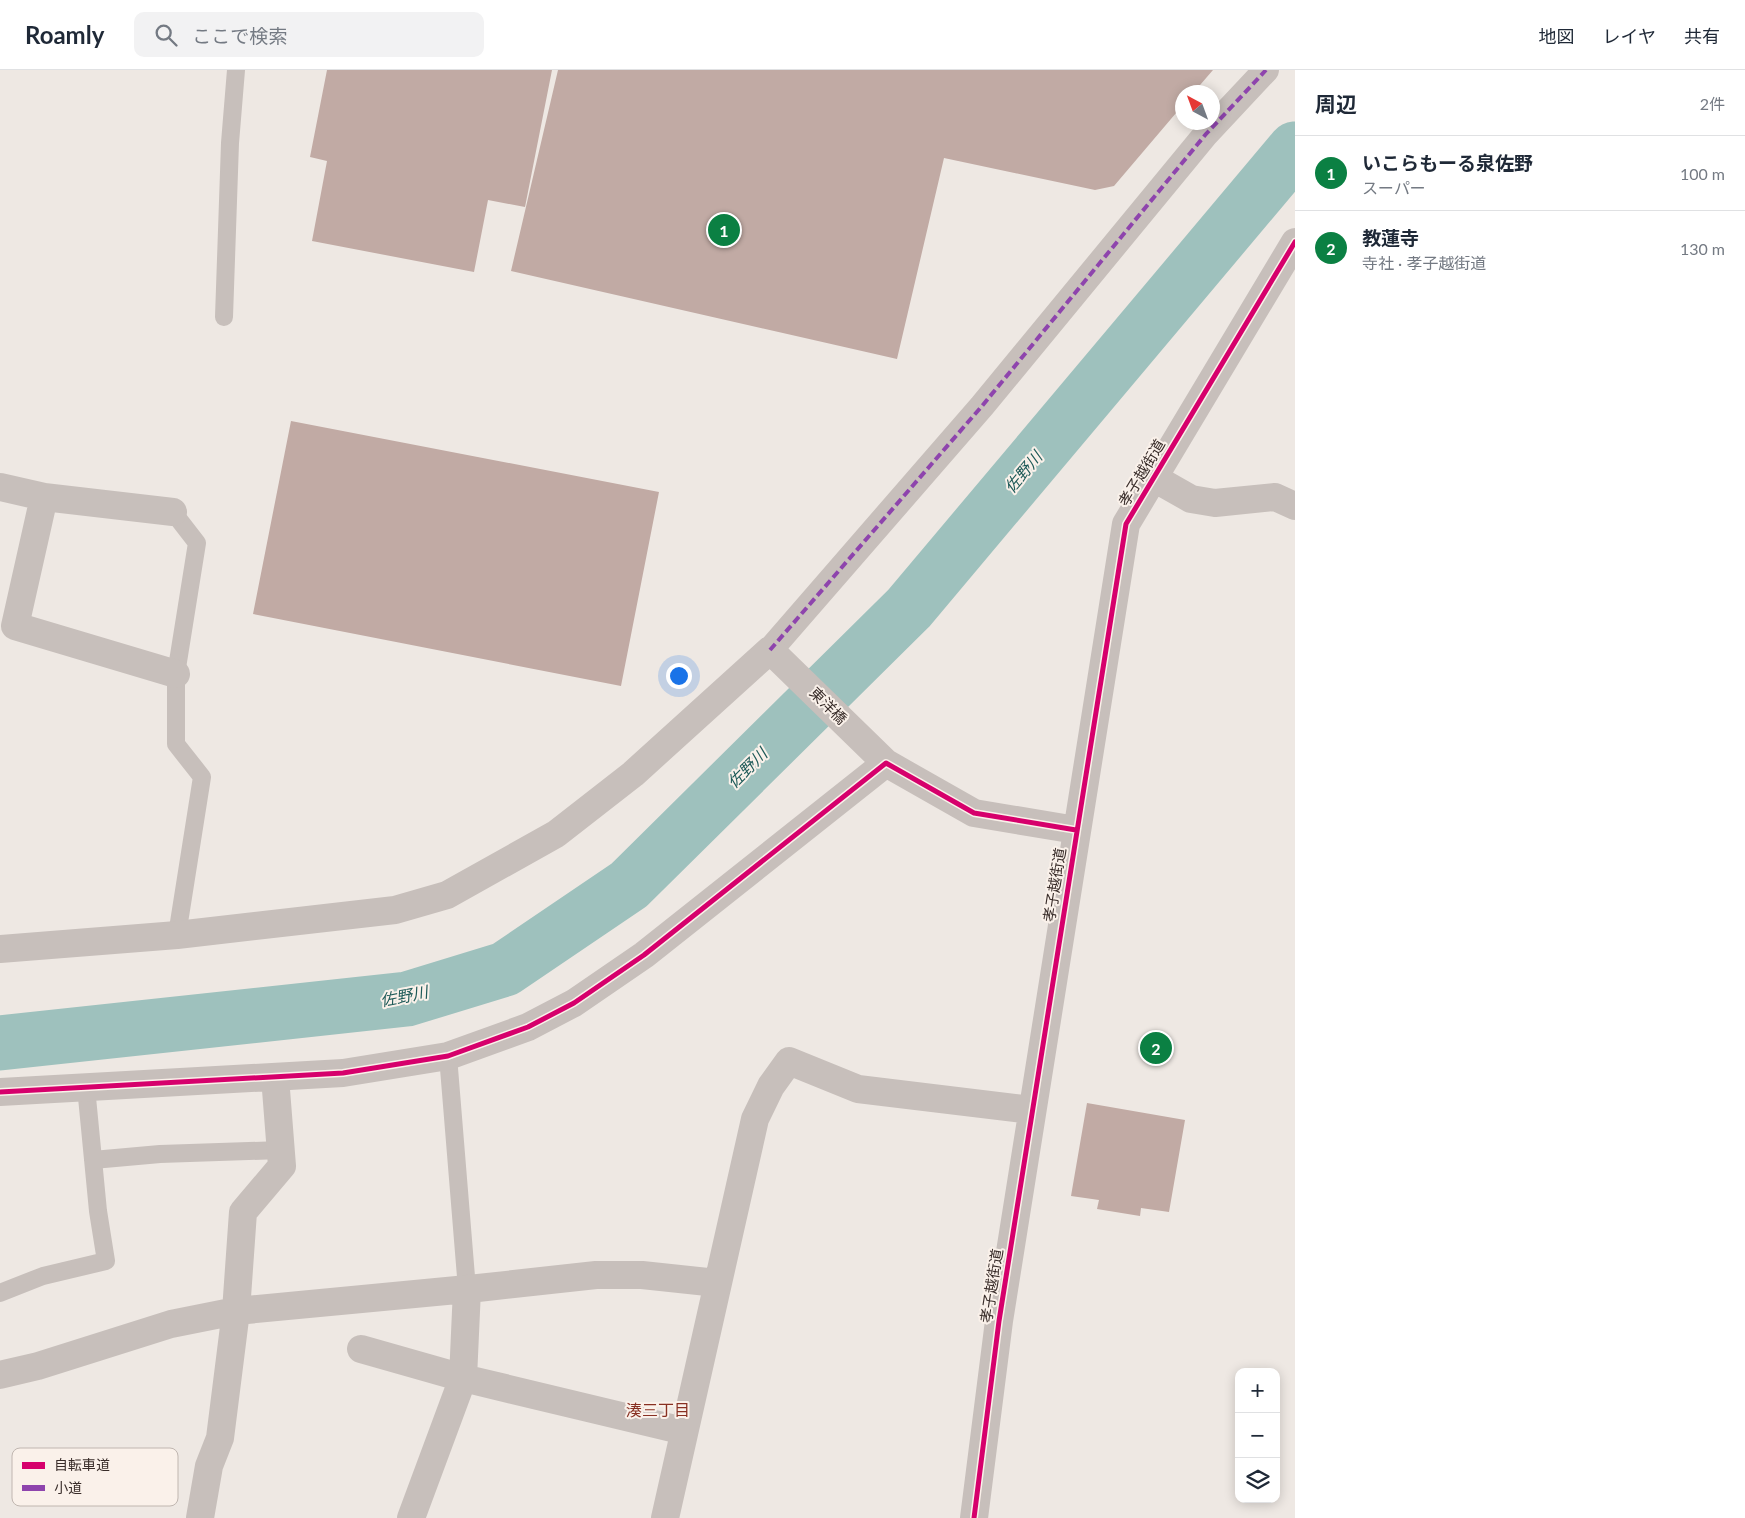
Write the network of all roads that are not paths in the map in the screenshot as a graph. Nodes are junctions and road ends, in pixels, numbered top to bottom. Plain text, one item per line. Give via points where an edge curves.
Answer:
1 (236, 70) edge
2 (1266, 70) edge
3 (1295, 242) edge
4 (224, 317) dead end
5 (1154, 478) junction
6 (0, 488) edge
7 (44, 497) junction
8 (1295, 506) edge
9 (173, 512) joint
10 (773, 653) junction
11 (176, 674) junction
12 (882, 760) junction
13 (1076, 830) junction
14 (177, 934) junction
15 (0, 949) edge
16 (448, 1056) junction
17 (275, 1077) junction
18 (86, 1087) junction
19 (0, 1092) edge
20 (1032, 1110) junction
21 (281, 1150) junction
22 (93, 1160) junction
23 (717, 1283) junction
24 (467, 1289) junction
25 (0, 1293) edge
26 (236, 1311) junction
27 (361, 1350) dead end
28 (0, 1375) edge
29 (464, 1378) junction
30 (684, 1431) junction
31 (200, 1518) edge
32 (411, 1518) edge
33 (665, 1518) edge
34 (974, 1518) edge

1 - 4 lane
2 - 10 street via 1206,134
3 - 5 street, 孝子越街道
5 - 8 street via 1191,499 1215,503 1275,497
5 - 13 street, 孝子越街道 via 1126,524
6 - 7 street
7 - 9 street
7 - 11 street via 15,626
9 - 11 lane via 197,543
10 - 12 street, 東洋橋
10 - 14 street via 633,774 556,834 447,895 395,910
11 - 14 lane via 176,744 202,778
12 - 13 street, 東洋橋 via 974,813
12 - 16 street via 644,955 574,1003 528,1027
13 - 20 street, 孝子越街道
14 - 15 street
16 - 17 street via 343,1073
16 - 24 lane
17 - 18 street
17 - 21 street
18 - 19 street
18 - 22 lane
20 - 23 street via 858,1089 789,1061 771,1086 755,1119
20 - 34 street, 孝子越街道 via 999,1321
21 - 22 lane
21 - 26 street via 282,1166 242,1212
22 - 25 lane via 106,1261 43,1276
23 - 24 street via 642,1275 596,1275
23 - 30 street
24 - 26 street
24 - 29 street
26 - 28 street via 170,1324
26 - 31 street via 220,1438 209,1466
27 - 29 street
29 - 30 street
29 - 32 street
30 - 33 street

